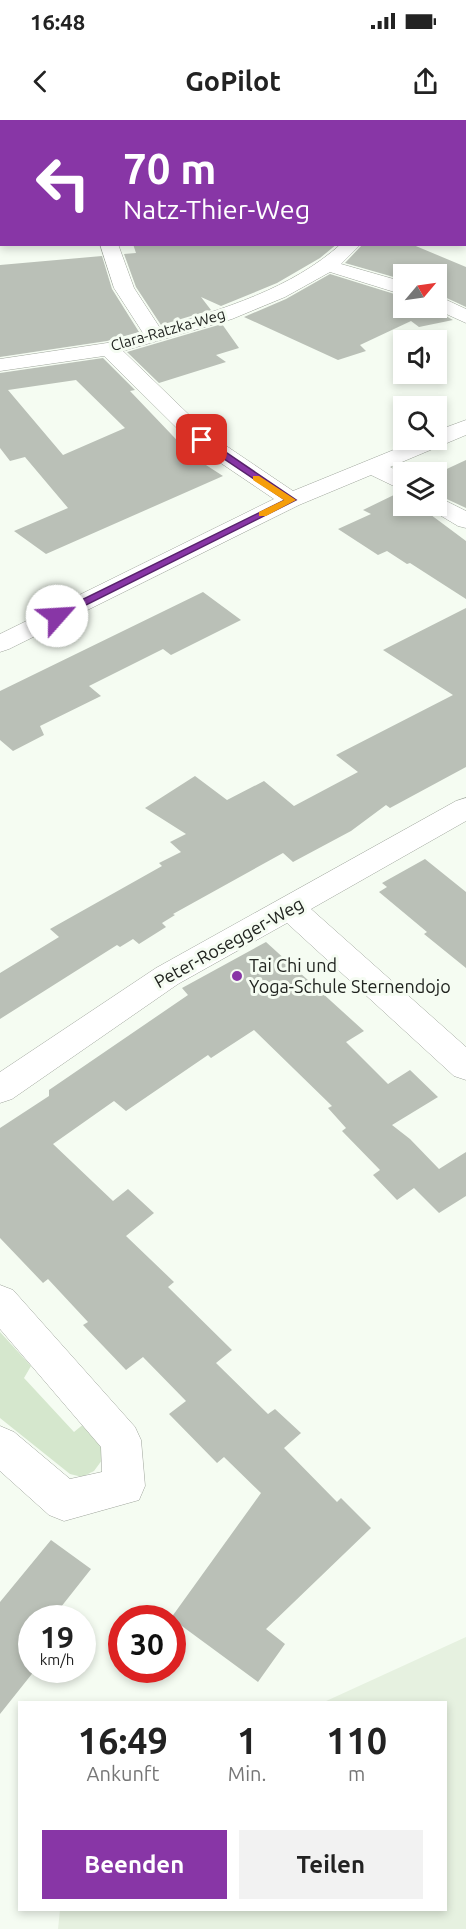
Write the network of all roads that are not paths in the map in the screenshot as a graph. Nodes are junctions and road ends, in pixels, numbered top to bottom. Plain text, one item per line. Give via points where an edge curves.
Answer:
1 (110, 246) edge
2 (350, 246) edge
3 (328, 266) junction
4 (393, 285) edge
5 (156, 337) junction
6 (109, 348) junction
7 (0, 365) edge
8 (466, 427) edge
9 (447, 435) edge
10 (410, 450) edge
11 (372, 466) junction
12 (393, 478) edge
13 (291, 500) junction
14 (447, 510) edge
15 (466, 521) edge
16 (0, 644) edge
17 (466, 808) edge
18 (290, 909) junction
19 (466, 1067) edge
20 (0, 1090) edge
21 (0, 1302) edge
22 (0, 1445) edge

1 - 5 street via 124,288
2 - 3 street, Clara-Ratzka-Weg
3 - 4 street
3 - 5 street, Clara-Ratzka-Weg via 225,315
5 - 6 street, Clara-Ratzka-Weg
6 - 7 street, Clara-Ratzka-Weg
6 - 13 street via 202,440
8 - 9 street
10 - 11 street
11 - 12 street
11 - 13 street
13 - 16 street
14 - 15 street
17 - 18 street, Peter-Rosegger-Weg
18 - 19 street
18 - 20 street, Peter-Rosegger-Weg via 167,976
21 - 22 street via 121,1440 124,1486 64,1501

